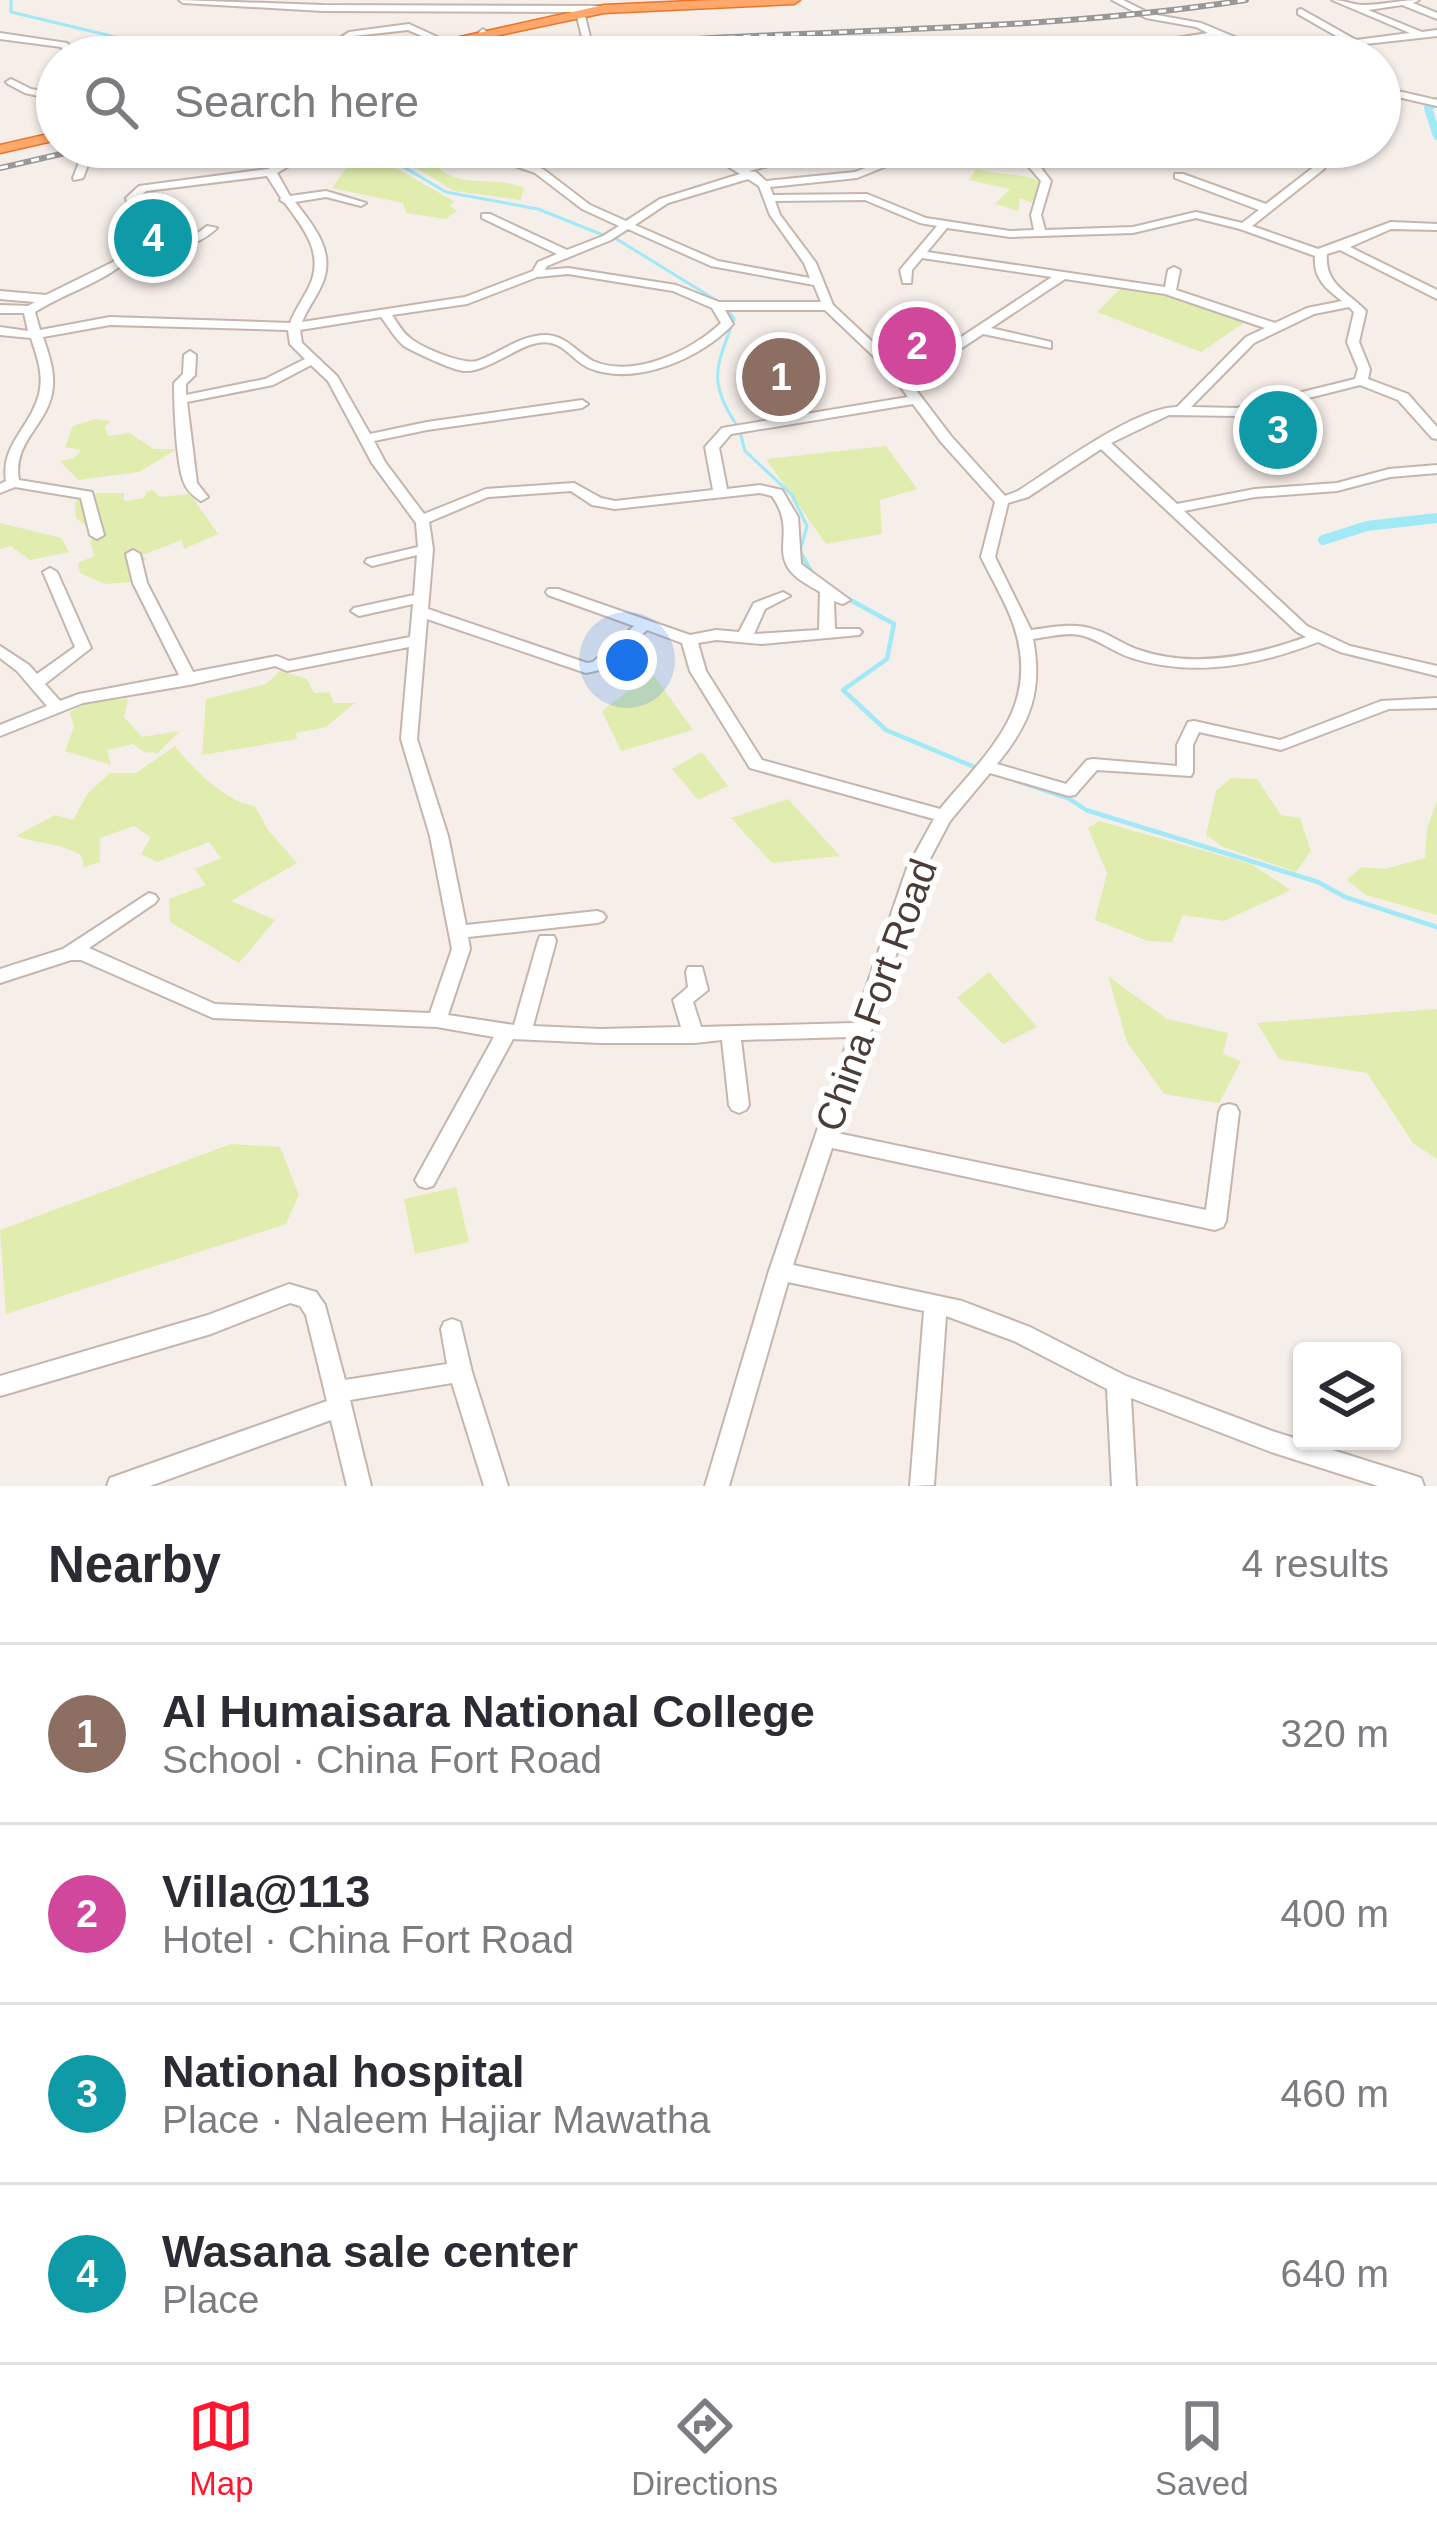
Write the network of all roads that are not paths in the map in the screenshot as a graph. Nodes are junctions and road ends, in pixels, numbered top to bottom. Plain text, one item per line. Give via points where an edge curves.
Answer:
1 (183, 0) edge
2 (794, 0) edge
3 (1116, 0) edge
4 (1336, 0) edge
5 (1415, 0) edge
6 (1402, 2) edge
7 (604, 9) junction
8 (1356, 10) junction
9 (580, 12) junction
10 (1301, 13) dead end
11 (543, 14) junction
12 (1437, 16) edge
13 (483, 32) junction
14 (1437, 33) edge
15 (1216, 34) junction
16 (0, 36) edge
17 (349, 36) edge
18 (432, 36) edge
19 (464, 36) edge
20 (483, 36) edge
21 (586, 36) edge
22 (1203, 36) edge
23 (1221, 36) edge
24 (1343, 36) edge
25 (1423, 36) junction
26 (1401, 38) edge
27 (36, 40) edge
28 (11, 82) dead end
29 (28, 92) junction
30 (36, 93) edge
31 (0, 94) edge
32 (1401, 96) edge
33 (1437, 104) edge
34 (36, 141) edge
35 (0, 149) edge
36 (81, 168) edge
37 (277, 168) edge
38 (530, 168) edge
39 (742, 168) edge
40 (759, 168) edge
41 (875, 168) edge
42 (1036, 168) edge
43 (1319, 168) edge
44 (748, 171) junction
45 (271, 172) junction
46 (1179, 176) dead end
47 (77, 178) dead end
48 (766, 191) junction
49 (285, 200) junction
50 (361, 203) dead end
51 (1268, 209) junction
52 (486, 216) dead end
53 (629, 224) junction
54 (943, 226) junction
55 (1437, 226) edge
56 (211, 227) dead end
57 (1244, 227) junction
58 (1040, 233) junction
59 (138, 245) junction
60 (1345, 249) junction
61 (1319, 252) junction
62 (566, 254) junction
63 (918, 254) junction
64 (1174, 270) dead end
65 (540, 273) junction
66 (1062, 276) junction
67 (907, 281) dead end
68 (820, 283) junction
69 (1170, 291) junction
70 (0, 295) edge
71 (1437, 295) edge
72 (46, 298) junction
73 (1352, 303) junction
74 (717, 306) junction
75 (828, 306) junction
76 (0, 309) edge
77 (30, 310) junction
78 (384, 313) junction
79 (293, 327) junction
80 (1274, 327) junction
81 (982, 330) junction
82 (0, 331) edge
83 (34, 335) junction
84 (1047, 345) dead end
85 (190, 355) dead end
86 (312, 360) junction
87 (892, 368) junction
88 (1361, 381) junction
89 (917, 399) junction
90 (180, 400) junction
91 (582, 404) dead end
92 (1182, 409) junction
93 (1437, 435) edge
94 (367, 440) junction
95 (1102, 442) junction
96 (1437, 469) edge
97 (6, 486) edge
98 (720, 490) junction
99 (201, 497) dead end
100 (1002, 501) junction
101 (1173, 509) junction
102 (421, 520) junction
103 (97, 535) dead end
104 (426, 549) junction
105 (133, 554) dead end
106 (372, 562) dead end
107 (50, 572) dead end
108 (827, 590) junction
109 (553, 592) dead end
110 (783, 596) dead end
111 (843, 600) dead end
112 (422, 604) junction
113 (359, 611) dead end
114 (643, 626) junction
115 (854, 632) dead end
116 (827, 634) junction
117 (1024, 636) junction
118 (745, 638) junction
119 (1316, 638) junction
120 (418, 640) junction
121 (688, 640) junction
122 (0, 651) edge
123 (1437, 652) edge
124 (1408, 663) junction
125 (1437, 671) edge
126 (189, 680) junction
127 (34, 683) junction
128 (1437, 703) edge
129 (56, 707) junction
130 (0, 731) edge
131 (983, 771) junction
132 (944, 816) junction
133 (148, 898) dead end
134 (598, 916) dead end
135 (459, 932) junction
136 (547, 941) dead end
137 (70, 953) junction
138 (694, 972) dead end
139 (0, 976) edge
140 (437, 1021) junction
141 (860, 1030) junction
142 (514, 1032) junction
143 (731, 1035) junction
144 (694, 1036) junction
145 (740, 1105) dead end
146 (1229, 1112) dead end
147 (824, 1138) junction
148 (426, 1180) dead end
149 (780, 1271) junction
150 (936, 1304) junction
151 (452, 1329) dead end
152 (460, 1372) junction
153 (1118, 1383) junction
154 (0, 1386) edge
155 (339, 1400) junction
156 (1293, 1443) edge
157 (1313, 1450) edge
158 (922, 1485) edge
159 (118, 1486) edge
160 (359, 1486) edge
161 (496, 1486) edge
162 (717, 1486) edge
163 (1124, 1486) edge
164 (1412, 1486) edge

1 - 11 street
2 - 7 highway
3 - 15 street
4 - 8 street
5 - 6 street
6 - 8 street
6 - 12 street
7 - 9 highway
7 - 11 street
8 - 25 street
9 - 11 highway
9 - 21 street
10 - 24 street
11 - 13 highway
13 - 19 highway
13 - 20 street
14 - 25 street
15 - 22 street
15 - 23 street
16 - 27 street
17 - 18 street via 415,27
25 - 26 street
28 - 29 street
29 - 30 street
29 - 31 street
32 - 33 street
34 - 35 highway
36 - 47 street
37 - 45 street
38 - 53 street via 586,207
39 - 44 street
40 - 44 street
41 - 48 street
42 - 58 street via 1046,181 1036,215
43 - 51 street
44 - 48 street
44 - 53 street via 664,201
45 - 49 street
45 - 59 street via 143,188 131,198
46 - 51 street
48 - 54 street via 867,197
48 - 68 street
49 - 50 street via 326,194
49 - 79 street via 308,229 321,273
51 - 57 street
52 - 62 street
53 - 62 street
53 - 68 street via 715,264
54 - 58 street
54 - 63 street
55 - 60 street via 1378,228
56 - 59 street via 193,242
57 - 58 street via 1196,215 1133,230
57 - 61 street
59 - 72 street via 97,280
60 - 61 street
60 - 71 street
61 - 73 street via 1320,275
62 - 65 street via 542,264
63 - 66 street
63 - 67 street
64 - 69 street
65 - 74 street via 600,272
65 - 78 street via 467,301
66 - 69 street
66 - 81 street
68 - 75 street
69 - 80 street
70 - 72 street
72 - 77 street
73 - 80 street
73 - 88 street via 1360,311 1353,344
74 - 75 street
74 - 78 street via 727,324 715,339 626,369 540,339 464,368 406,342
75 - 87 street
76 - 77 street
77 - 83 street
78 - 79 street
79 - 83 street via 110,321
79 - 86 street
80 - 92 street via 1232,354
81 - 84 street
81 - 87 street via 938,358
82 - 83 street
83 - 97 street via 47,388 13,452
85 - 90 street
86 - 90 street via 268,382
86 - 94 street via 333,379
87 - 89 street
88 - 92 street via 1237,412
88 - 93 street via 1403,397
89 - 98 street via 727,431 712,447
89 - 100 street
90 - 99 street via 190,483
91 - 94 street
92 - 95 street
94 - 102 street
95 - 100 street
95 - 101 street
96 - 101 street
97 - 103 street via 87,494
98 - 102 street via 614,505 574,487 487,493
98 - 108 street via 777,493 794,517 792,562
100 - 117 street, China Fort Road via 988,556
101 - 119 street
102 - 104 street
104 - 106 street
104 - 112 street
105 - 126 street
107 - 127 street via 83,648
108 - 111 street
108 - 116 street
109 - 114 street
110 - 118 street via 759,606
112 - 113 street
112 - 114 street via 586,668
112 - 120 street
114 - 121 street
115 - 116 street
116 - 118 street
117 - 119 street via 1085,632 1145,657 1228,664 1263,660
117 - 131 street, China Fort Road via 1026,710
118 - 121 street
119 - 124 street
120 - 126 street
120 - 135 street via 409,739
121 - 132 street via 698,671 756,764
122 - 127 street
123 - 124 street
124 - 125 street
126 - 129 street
127 - 129 street
128 - 131 street via 1387,704 1281,745 1195,726 1185,772 1093,764 1069,790
129 - 130 street
131 - 132 street, China Fort Road
132 - 141 street, China Fort Road via 916,868
133 - 137 street
134 - 135 street
135 - 140 street via 461,949
136 - 142 street
137 - 139 street
137 - 140 street via 213,1011
138 - 144 street via 698,990 683,1000
140 - 142 street
141 - 143 street
141 - 147 street, China Fort Road
142 - 144 street
142 - 148 street
143 - 144 street
143 - 145 street
146 - 147 street via 1215,1221
147 - 149 street, China Fort Road
149 - 150 street
149 - 162 street, China Fort Road
150 - 153 street via 1022,1334
150 - 158 street
151 - 152 street
152 - 155 street
152 - 161 street
153 - 156 street
153 - 163 street
154 - 155 street via 289,1293 317,1312
155 - 159 street
155 - 160 street
157 - 164 street

